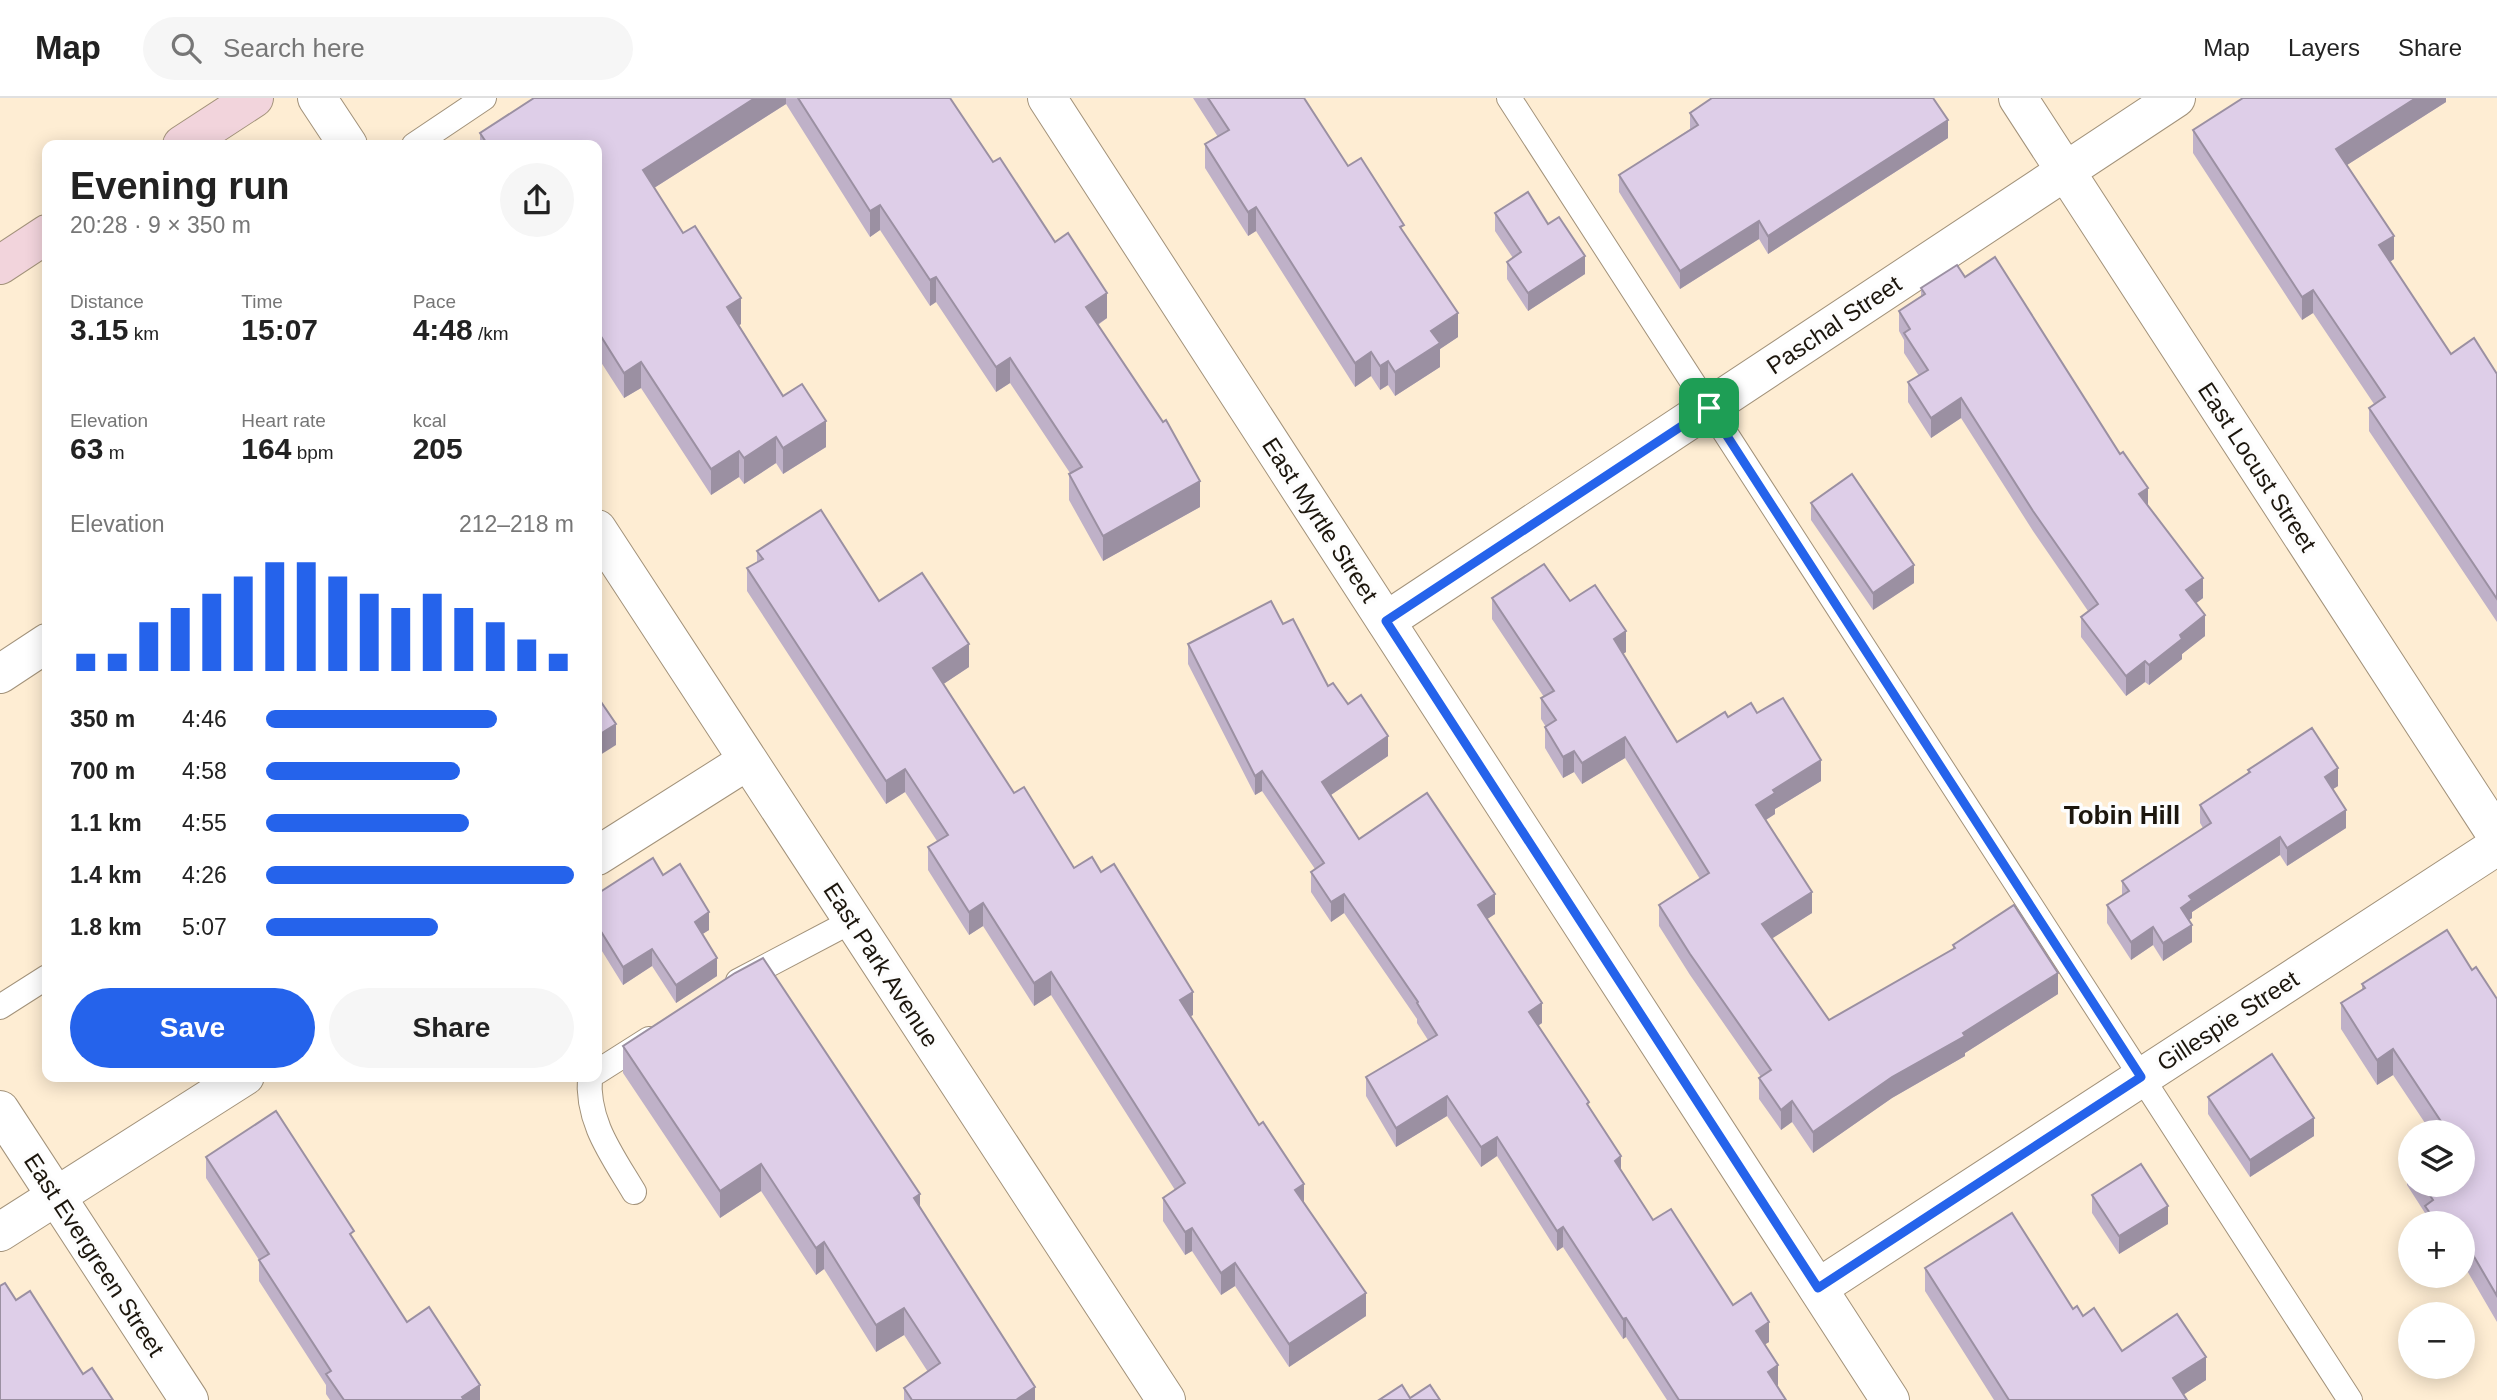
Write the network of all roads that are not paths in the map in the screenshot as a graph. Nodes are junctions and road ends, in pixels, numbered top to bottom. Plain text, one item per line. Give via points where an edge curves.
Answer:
1 (254, 98) edge
2 (317, 98) edge
3 (484, 98) edge
4 (1047, 98) edge
5 (1509, 98) edge
6 (2018, 98) edge
7 (2176, 98) edge
8 (190, 140) edge
9 (345, 140) edge
10 (421, 140) edge
11 (2065, 172) junction
12 (42, 237) edge
13 (0, 265) edge
14 (1709, 408) junction
15 (602, 537) edge
16 (1386, 621) junction
17 (42, 646) edge
18 (0, 674) edge
19 (747, 761) junction
20 (2497, 836) edge
21 (2497, 846) edge
22 (602, 853) edge
23 (852, 921) junction
24 (42, 980) edge
25 (716, 994) edge
26 (0, 1007) edge
27 (670, 1025) edge
28 (602, 1069) edge
29 (2141, 1077) junction
30 (235, 1082) edge
31 (590, 1082) edge
32 (0, 1110) edge
33 (634, 1192) dead end
34 (54, 1196) junction
35 (0, 1232) edge
36 (1818, 1288) junction
37 (189, 1400) edge
38 (1167, 1400) edge
39 (1890, 1400) edge
40 (2350, 1400) edge

1 - 8 main road
2 - 9 street
3 - 10 lane
4 - 16 street, East Myrtle Street
5 - 14 lane
6 - 11 street, East Locust Street
7 - 11 street, Paschal Street
11 - 14 street, Paschal Street
11 - 20 street, East Locust Street
12 - 13 main road
14 - 16 street, Paschal Street
14 - 29 lane
15 - 19 street, East Park Avenue
16 - 36 street, East Myrtle Street
17 - 18 street
19 - 22 street
19 - 23 street, East Park Avenue
21 - 29 street, Gillespie Street
23 - 25 lane
23 - 38 street, East Park Avenue
24 - 26 lane
27 - 28 lane
29 - 36 street, Gillespie Street
29 - 40 lane
30 - 34 street
31 - 33 lane via 598,1132
32 - 34 street, East Evergreen Street
34 - 35 street
34 - 37 street, East Evergreen Street
36 - 39 street, East Myrtle Street

